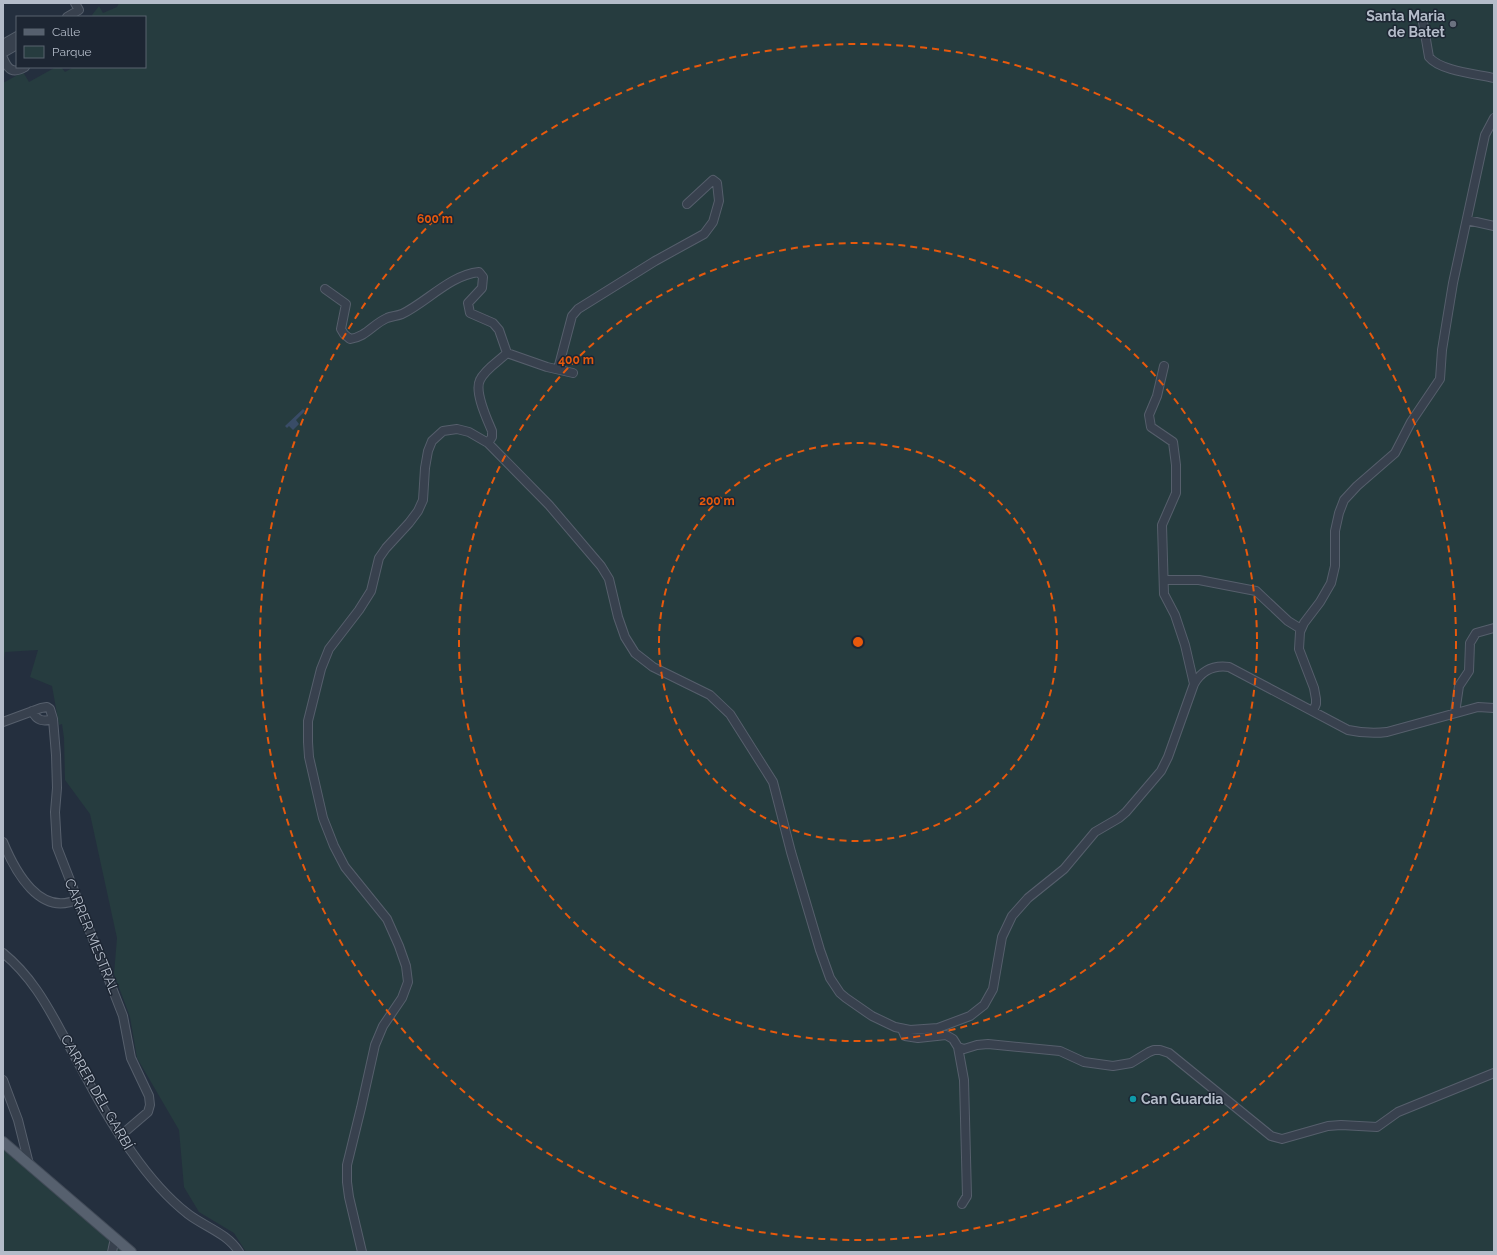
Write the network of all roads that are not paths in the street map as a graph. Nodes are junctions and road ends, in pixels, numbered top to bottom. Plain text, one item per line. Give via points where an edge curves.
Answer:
1 (75, 3) edge
2 (69, 16) edge
3 (1423, 22) dead end
4 (16, 37) edge
5 (3, 44) edge
6 (16, 46) edge
7 (3, 53) edge
8 (3, 58) edge
9 (23, 68) edge
10 (1494, 78) edge
11 (1494, 118) edge
12 (687, 204) dead end
13 (1467, 220) junction
14 (1494, 226) edge
15 (324, 289) dead end
16 (507, 353) junction
17 (1164, 366) dead end
18 (558, 369) junction
19 (574, 373) dead end
20 (488, 443) junction
21 (1164, 580) junction
22 (1494, 628) edge
23 (1301, 630) junction
24 (1194, 684) junction
25 (1494, 708) edge
26 (32, 711) junction
27 (1313, 711) junction
28 (1455, 713) junction
29 (53, 719) junction
30 (3, 722) edge
31 (3, 842) edge
32 (78, 900) junction
33 (3, 953) edge
34 (902, 1029) junction
35 (958, 1047) junction
36 (1494, 1074) edge
37 (3, 1080) edge
38 (120, 1136) junction
39 (3, 1142) edge
40 (29, 1164) junction
41 (962, 1204) dead end
42 (115, 1238) junction
43 (112, 1252) edge
44 (131, 1252) edge
45 (239, 1252) edge
46 (362, 1252) edge

1 - 2 street via 79,10
3 - 10 street via 1429,57 1432,60 1458,70
4 - 5 street
6 - 7 street
8 - 9 street via 10,69 18,71
11 - 13 street via 1485,135
12 - 18 street via 714,180 717,183 719,201 713,222 704,234 655,261 578,309 572,316
13 - 14 street
13 - 23 street via 1443,338 1440,379 1411,422 1395,453 1344,500 1335,535 1331,583
15 - 16 street via 346,304 341,329 350,338 358,338 387,318 401,315 468,273 479,272 483,277 482,288 468,303 470,314 493,323
16 - 18 street
16 - 20 street via 485,373 479,384 479,396 492,431
17 - 21 street via 1157,396 1149,415 1151,427 1173,442 1176,465 1176,493 1162,525
18 - 19 street
20 - 34 street via 549,505 601,566 609,579 625,637 635,653 653,667 710,695 730,714 772,782 830,978 840,993 851,1002 879,1020
20 - 46 street via 469,432 456,429 443,431 432,441 425,468 423,500 409,523 379,558 371,591 330,649 321,669 308,721 309,757 323,818 345,867 387,919 406,966 408,982 402,998 382,1026 374,1045 346,1165 346,1182
21 - 23 street via 1199,580 1256,592
21 - 24 street via 1164,594 1175,615 1185,645
22 - 28 street via 1476,633 1470,642 1469,671 1458,686
23 - 27 street via 1299,649 1314,688 1316,704
24 - 27 street via 1201,674 1210,669 1229,667
24 - 34 street via 1161,771 1126,812 1095,832 1064,869 1028,898 1012,916 1002,937 992,989 984,1005 970,1016 938,1028
25 - 28 street via 1478,707
26 - 29 street via 40,720
26 - 29 street via 46,707 51,711
26 - 30 street
27 - 28 street via 1348,730 1375,734
29 - 32 street, CARRER MESTRAL via 56,755 55,836
31 - 32 street via 18,872 34,892 58,904
32 - 38 street, CARRER MESTRAL via 123,1016 132,1062 150,1101 148,1112
33 - 38 street, CARRER DEL GARBÍ via 23,972 44,999
34 - 35 street via 905,1036 918,1038 946,1035 953,1039
35 - 36 street via 964,1049 988,1044 1060,1052 1084,1062 1113,1066 1131,1063 1154,1050 1164,1050 1271,1136 1282,1139 1328,1126 1377,1127 1398,1112
35 - 41 street via 964,1080 967,1196
37 - 40 street via 18,1120
38 - 45 street, CARRER DEL GARBÍ via 154,1181 174,1202 227,1238
39 - 40 main road
40 - 42 main road
42 - 43 street
42 - 44 main road

